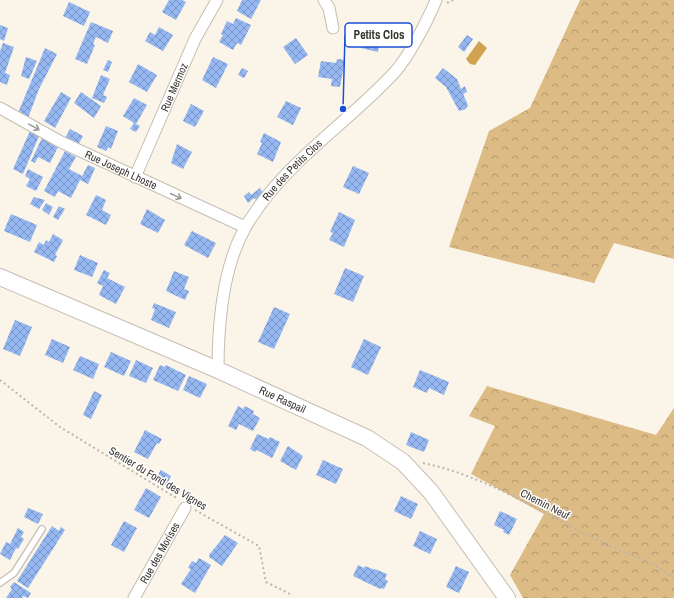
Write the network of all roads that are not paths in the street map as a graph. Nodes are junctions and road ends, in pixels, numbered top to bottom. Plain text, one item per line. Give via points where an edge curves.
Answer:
1 (217, 0) edge
2 (324, 0) edge
3 (435, 2) edge
4 (333, 28) dead end
5 (0, 108) edge
6 (135, 177) junction
7 (245, 227) junction
8 (0, 277) edge
9 (218, 370) junction
10 (186, 506) road end
11 (42, 529) dead end
12 (0, 583) edge
13 (134, 598) edge
14 (507, 598) edge

1 - 6 street, Rue Mermoz via 195,38
2 - 4 street via 329,8
3 - 7 street, Rue des Petits Clos via 429,19 395,72 358,109 313,147 271,191
5 -> 6 street, Rue Joseph Lhoste via 61,142
6 -> 7 street, Rue Joseph Lhoste
7 - 9 street, Rue des Petits Clos via 234,252 222,303
8 - 9 street, Rue Raspail
9 - 14 street, Rue Raspail via 367,438 403,462 431,492
10 - 13 street, Rue des Morises
11 - 12 lane via 14,573

